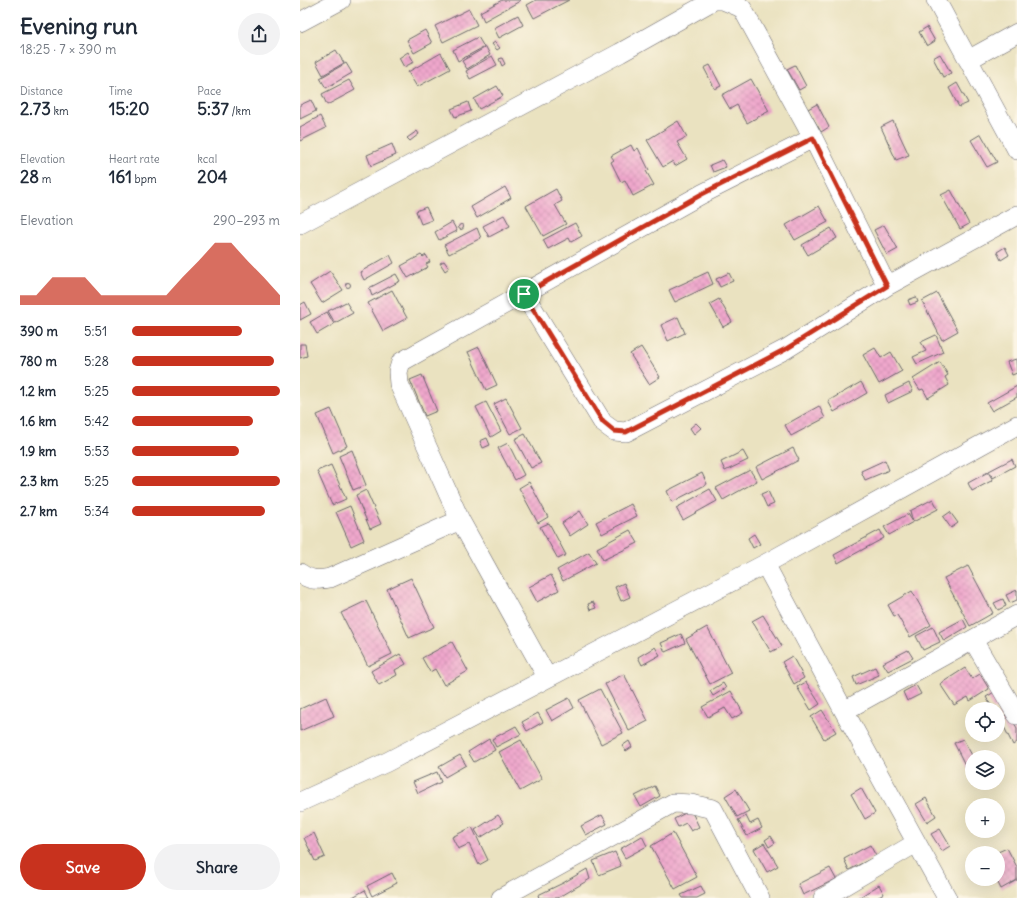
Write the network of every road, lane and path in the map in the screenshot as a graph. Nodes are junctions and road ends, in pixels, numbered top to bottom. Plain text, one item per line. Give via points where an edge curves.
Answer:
1 (715, 0) edge
2 (936, 0) edge
3 (339, 1) edge
4 (300, 22) edge
5 (1017, 33) edge
6 (968, 60) junction
7 (813, 138) junction
8 (1017, 150) edge
9 (1017, 215) edge
10 (300, 224) edge
11 (887, 286) junction
12 (524, 294) junction
13 (1017, 425) edge
14 (460, 520) junction
15 (765, 564) junction
16 (300, 573) edge
17 (1017, 615) edge
18 (973, 640) junction
19 (547, 677) junction
20 (844, 711) junction
21 (1017, 715) edge
22 (300, 802) edge
23 (916, 843) junction
24 (501, 898) edge
25 (760, 898) edge
26 (823, 898) edge
27 (947, 898) edge

1 - 7 street via 723,0 742,8
1 - 10 street
2 - 6 street
3 - 4 street
5 - 6 street
6 - 8 street
7 - 11 street
7 - 12 street via 702,194
9 - 11 street
11 - 12 street via 786,349 626,432 614,431 603,422
12 - 14 street via 401,362 398,372 399,384
13 - 15 street
14 - 16 street via 330,578 317,580
14 - 19 street
15 - 19 street
15 - 20 street
17 - 18 street
18 - 20 street
18 - 21 street
19 - 22 street via 387,762
20 - 23 street
23 - 26 street
23 - 27 street
24 - 25 street via 673,803 713,809

